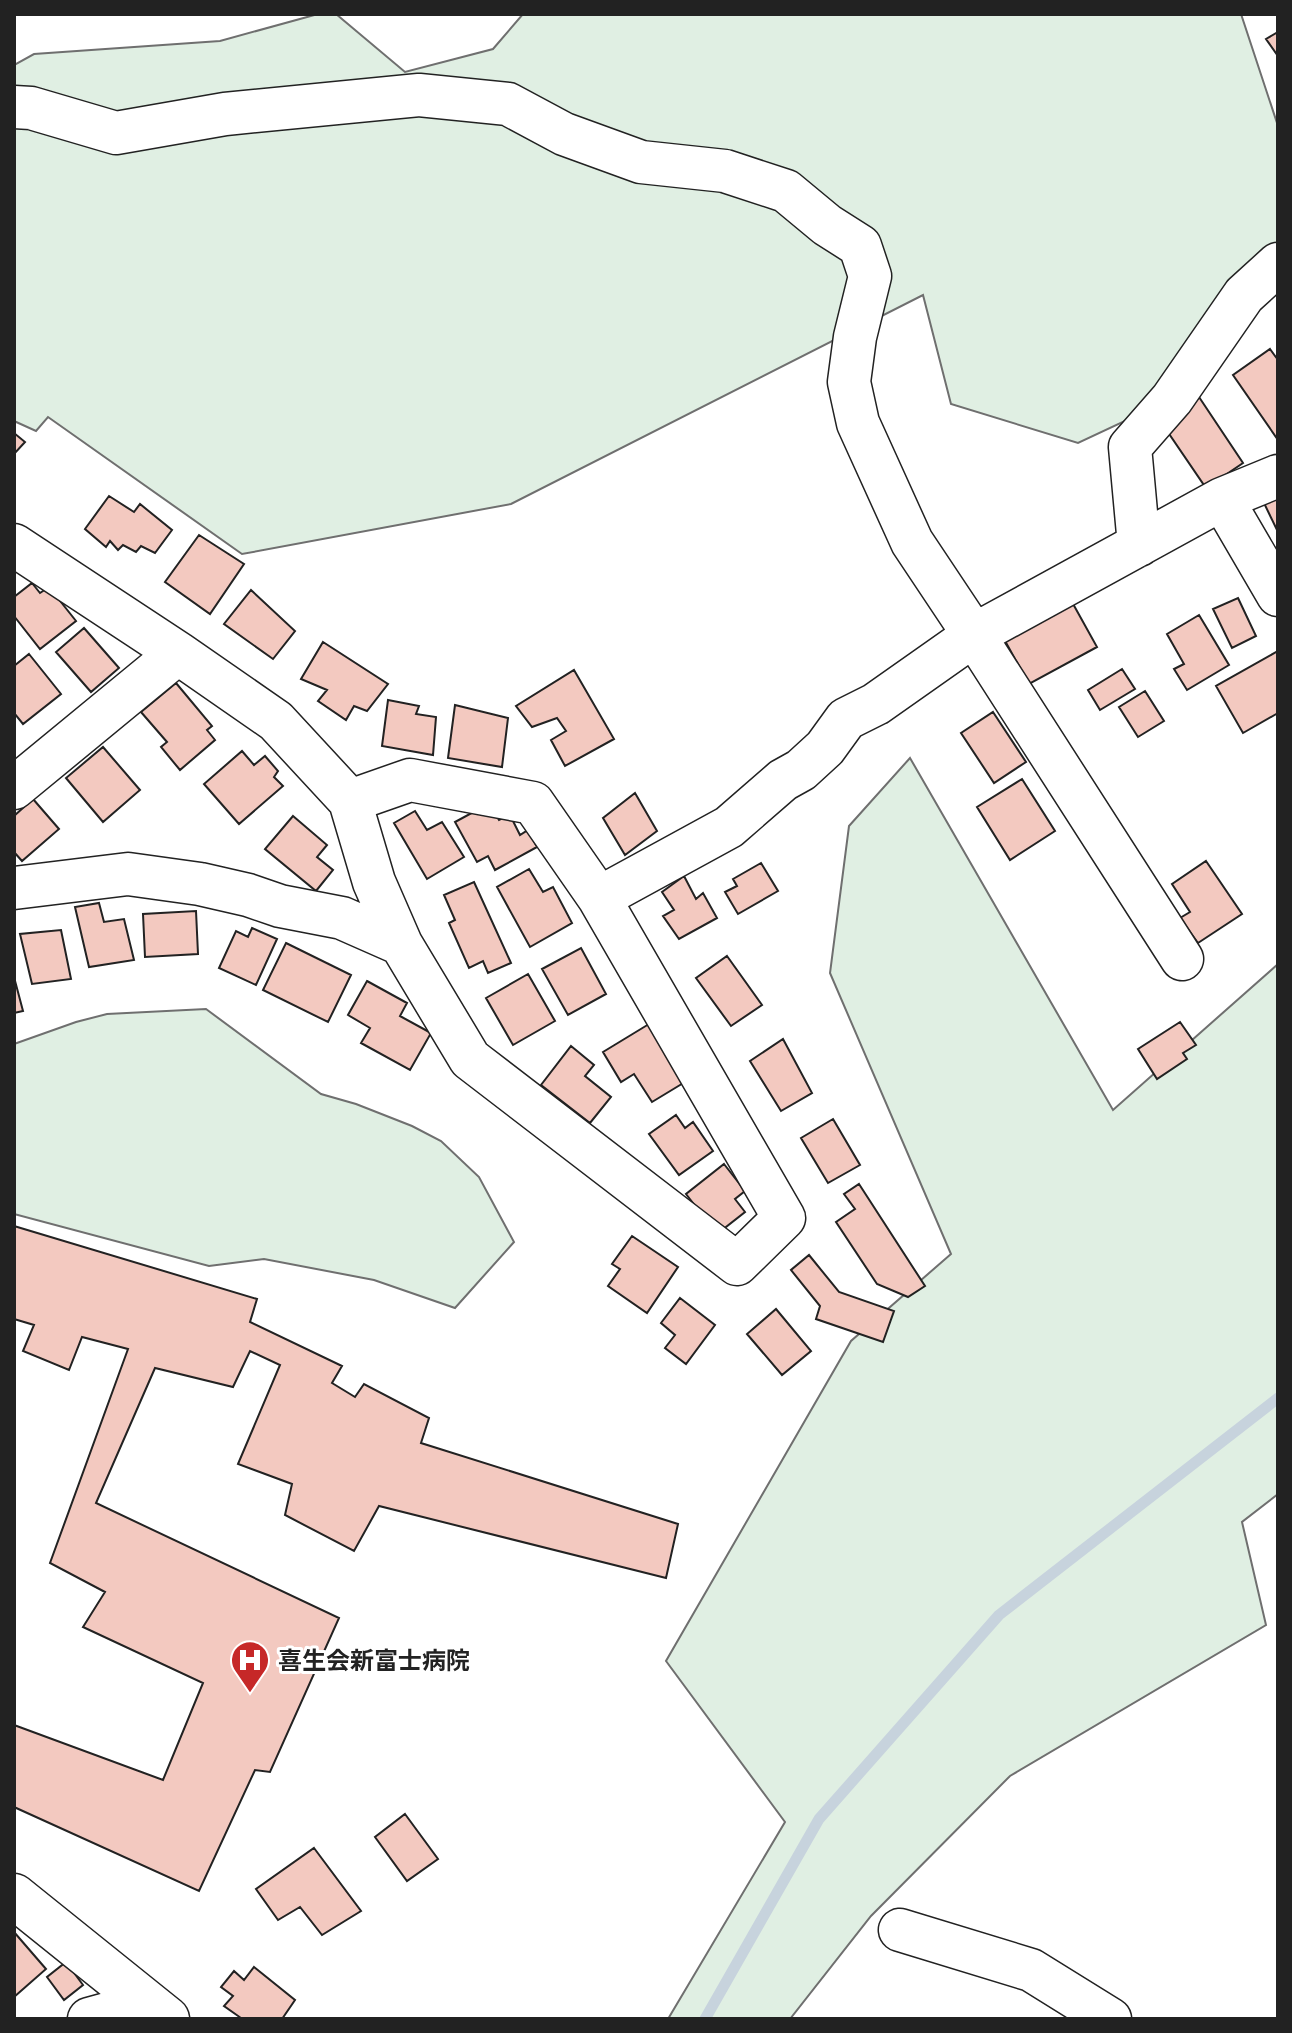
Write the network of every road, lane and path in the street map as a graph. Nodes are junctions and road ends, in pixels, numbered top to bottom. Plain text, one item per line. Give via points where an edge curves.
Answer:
1 (14, 107) edge
2 (1278, 264) edge
3 (1278, 476) edge
4 (1222, 499) junction
5 (14, 545) edge
6 (1139, 545) junction
7 (1278, 595) edge
8 (974, 635) junction
9 (178, 653) junction
10 (14, 788) edge
11 (350, 801) junction
12 (14, 888) edge
13 (599, 898) junction
14 (401, 944) junction
15 (1182, 959) dead end
16 (14, 1896) edge
17 (900, 1930) dead end
18 (157, 2011) edge
19 (89, 2019) edge
20 (1110, 2019) edge

1 - 8 street via 116,133 225,114 419,95 508,104 564,134 641,162 725,171 786,191 860,246 870,276 849,382 858,423 912,542
2 - 6 street via 1244,295 1172,399 1130,447
3 - 4 street
4 - 6 street
4 - 7 street
5 - 9 street
6 - 8 street
8 - 13 street via 846,719 825,748 729,827
8 - 15 street
9 - 10 street
9 - 11 street via 276,721
11 - 13 street via 410,780 533,803
11 - 14 street via 374,882
12 - 14 street via 128,874 200,884 342,918
13 - 14 street via 784,1218 737,1264 470,1059
16 - 18 main road
17 - 20 street via 1031,1970
18 - 19 street

